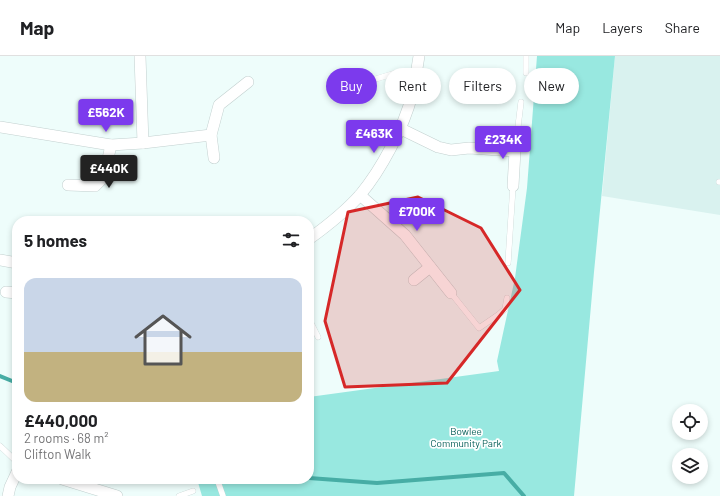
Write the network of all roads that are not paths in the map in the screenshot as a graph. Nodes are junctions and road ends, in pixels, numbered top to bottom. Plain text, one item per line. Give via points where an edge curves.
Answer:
1 (140, 56) edge
2 (419, 56) edge
3 (526, 56) edge
4 (417, 68) edge
5 (526, 68) edge
6 (248, 82) dead end
7 (521, 102) dead end
8 (409, 104) edge
9 (0, 127) edge
10 (401, 129) junction
11 (211, 135) junction
12 (517, 135) joint
13 (143, 143) junction
14 (111, 146) junction
15 (514, 151) junction
16 (214, 158) dead end
17 (68, 185) dead end
18 (513, 186) joint
19 (360, 195) junction
20 (314, 235) edge
21 (0, 260) edge
22 (12, 262) edge
23 (508, 263) dead end
24 (430, 267) junction
25 (414, 280) dead end
26 (451, 293) joint
27 (506, 298) dead end
28 (314, 329) edge
29 (318, 337) dead end
30 (0, 446) edge
31 (12, 457) edge
32 (12, 483) edge
33 (78, 484) edge
34 (219, 484) edge
35 (193, 491) dead end
36 (8, 496) edge
37 (117, 496) edge
38 (179, 496) edge
39 (223, 496) edge

1 - 13 street
2 - 4 street
3 - 5 lane
6 - 11 street via 219,105
7 - 12 lane
8 - 10 street
9 - 14 street
10 - 15 street via 438,148
10 - 19 street
11 - 13 street
11 - 16 street
12 - 15 street
13 - 14 street
14 - 17 street via 104,177 95,186
15 - 18 street
18 - 23 lane
19 - 20 street via 335,220
19 - 24 street via 405,235
21 - 22 street
24 - 25 street
24 - 26 street
26 - 27 lane via 479,328 505,309
28 - 29 lane
30 - 31 lane
32 - 36 street
33 - 37 street
34 - 39 lane
35 - 38 lane

